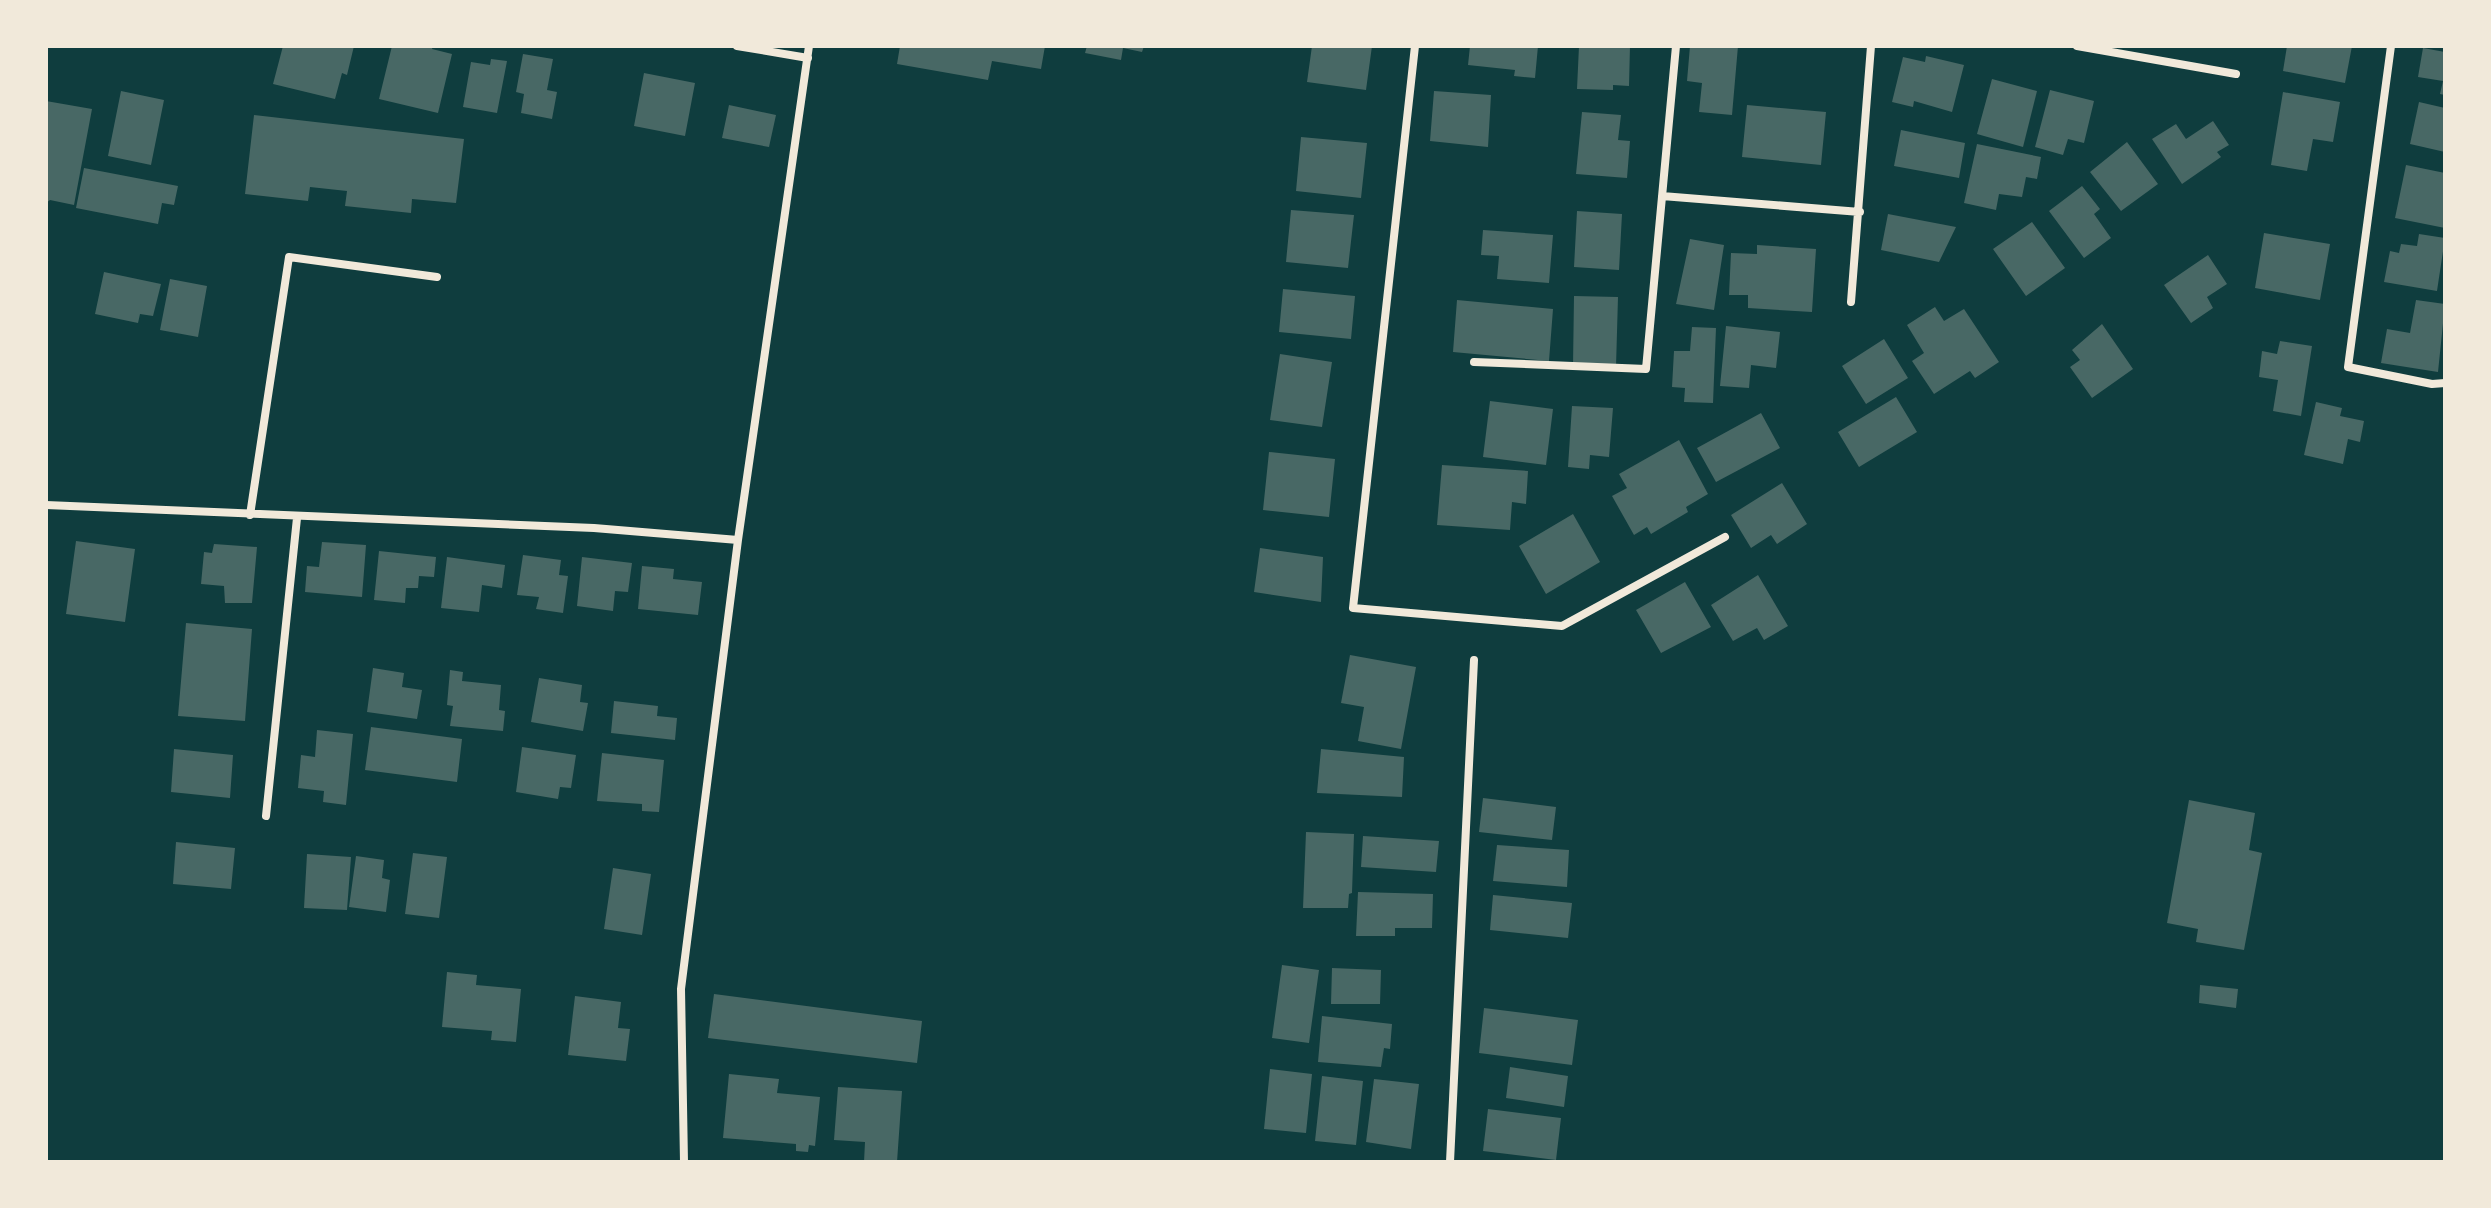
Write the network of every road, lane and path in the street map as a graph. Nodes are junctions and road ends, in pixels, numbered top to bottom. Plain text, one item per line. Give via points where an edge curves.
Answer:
1 (737, 46) edge
2 (809, 46) edge
3 (1415, 46) edge
4 (1676, 46) edge
5 (1871, 46) edge
6 (2077, 46) edge
7 (2391, 46) edge
8 (808, 58) junction
9 (2236, 74) dead end
10 (1662, 196) junction
11 (1860, 212) junction
12 (437, 277) dead end
13 (1851, 302) dead end
14 (1474, 362) dead end
15 (2445, 383) edge
16 (46, 505) edge
17 (250, 515) junction
18 (297, 518) junction
19 (1725, 537) dead end
20 (738, 540) junction
21 (1474, 660) dead end
22 (266, 816) dead end
23 (684, 1162) edge
24 (1450, 1162) edge

1 - 8 street
2 - 8 street
3 - 19 street via 1353,608 1562,626
4 - 10 street
5 - 11 street
6 - 9 street
7 - 15 street via 2348,367
8 - 20 street
10 - 11 street
10 - 14 street via 1646,369
11 - 13 street
12 - 17 street via 289,257
16 - 17 street
17 - 18 street
18 - 20 street via 594,528
18 - 22 street
20 - 23 street via 681,989
21 - 24 street

